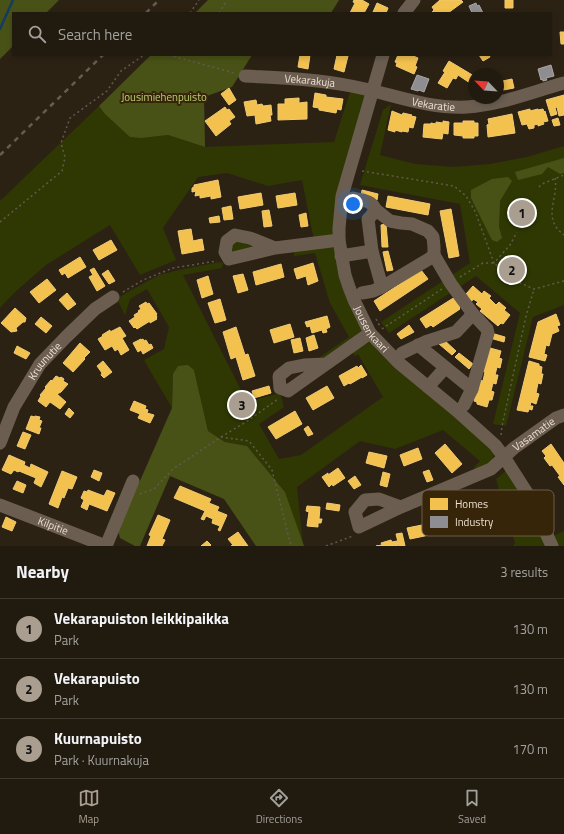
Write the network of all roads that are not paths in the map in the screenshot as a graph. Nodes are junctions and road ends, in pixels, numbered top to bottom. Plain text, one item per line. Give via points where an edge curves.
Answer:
1 (414, 0) edge
2 (405, 12) edge
3 (383, 56) edge
4 (245, 76) road end
5 (564, 83) edge
6 (373, 91) junction
7 (353, 198) dead end
8 (375, 209) junction
9 (339, 240) junction
10 (275, 248) junction
11 (372, 252) junction
12 (434, 255) junction
13 (341, 256) junction
14 (382, 287) junction
15 (362, 293) dead end
16 (113, 297) road end
17 (473, 314) junction
18 (376, 331) junction
19 (418, 345) junction
20 (402, 353) dead end
21 (326, 364) junction
22 (445, 368) junction
23 (428, 387) junction
24 (472, 389) junction
25 (464, 405) dead end
26 (564, 415) edge
27 (0, 443) edge
28 (504, 457) junction
29 (133, 481) dead end
30 (441, 490) edge
31 (525, 490) edge
32 (422, 498) edge
33 (0, 505) edge
34 (401, 507) dead end
35 (547, 536) edge
36 (106, 546) edge
37 (552, 546) edge

1 - 2 street
3 - 6 street, Jousenkaari
4 - 6 street, Vekarakuja via 308,79
5 - 6 street, Vekaratie via 499,102 467,107 427,105
6 - 9 street, Jousenkaari via 343,191
7 - 8 street via 370,202
8 - 11 street via 368,219
8 - 12 street via 390,221 412,224 428,231 433,237
9 - 10 street
9 - 13 street, Jousenkaari
10 - 10 street via 235,235 227,241 225,252 229,259
11 - 13 street
11 - 14 street
12 - 14 street
12 - 17 street
13 - 18 street, Jousenkaari via 354,300
14 - 15 street
16 - 27 street, Kruunutie via 95,309 40,364 14,407
17 - 19 street via 456,332
17 - 24 street via 488,333
18 - 21 street
18 - 23 street, Jousenkaari via 399,363
19 - 20 street
19 - 22 street
21 - 21 street via 304,364 289,368 279,376 280,388 288,391
22 - 23 street
22 - 24 street
23 - 28 street, Jousenkaari via 456,410
24 - 25 street
26 - 28 street, Vasamatie via 556,418
28 - 30 street, Vasamatie via 491,469
28 - 31 street, Jousenkaari
29 - 36 street
32 - 34 street, Vasamatie
33 - 36 street, Kilpitie
35 - 37 street, Jousenkaari

